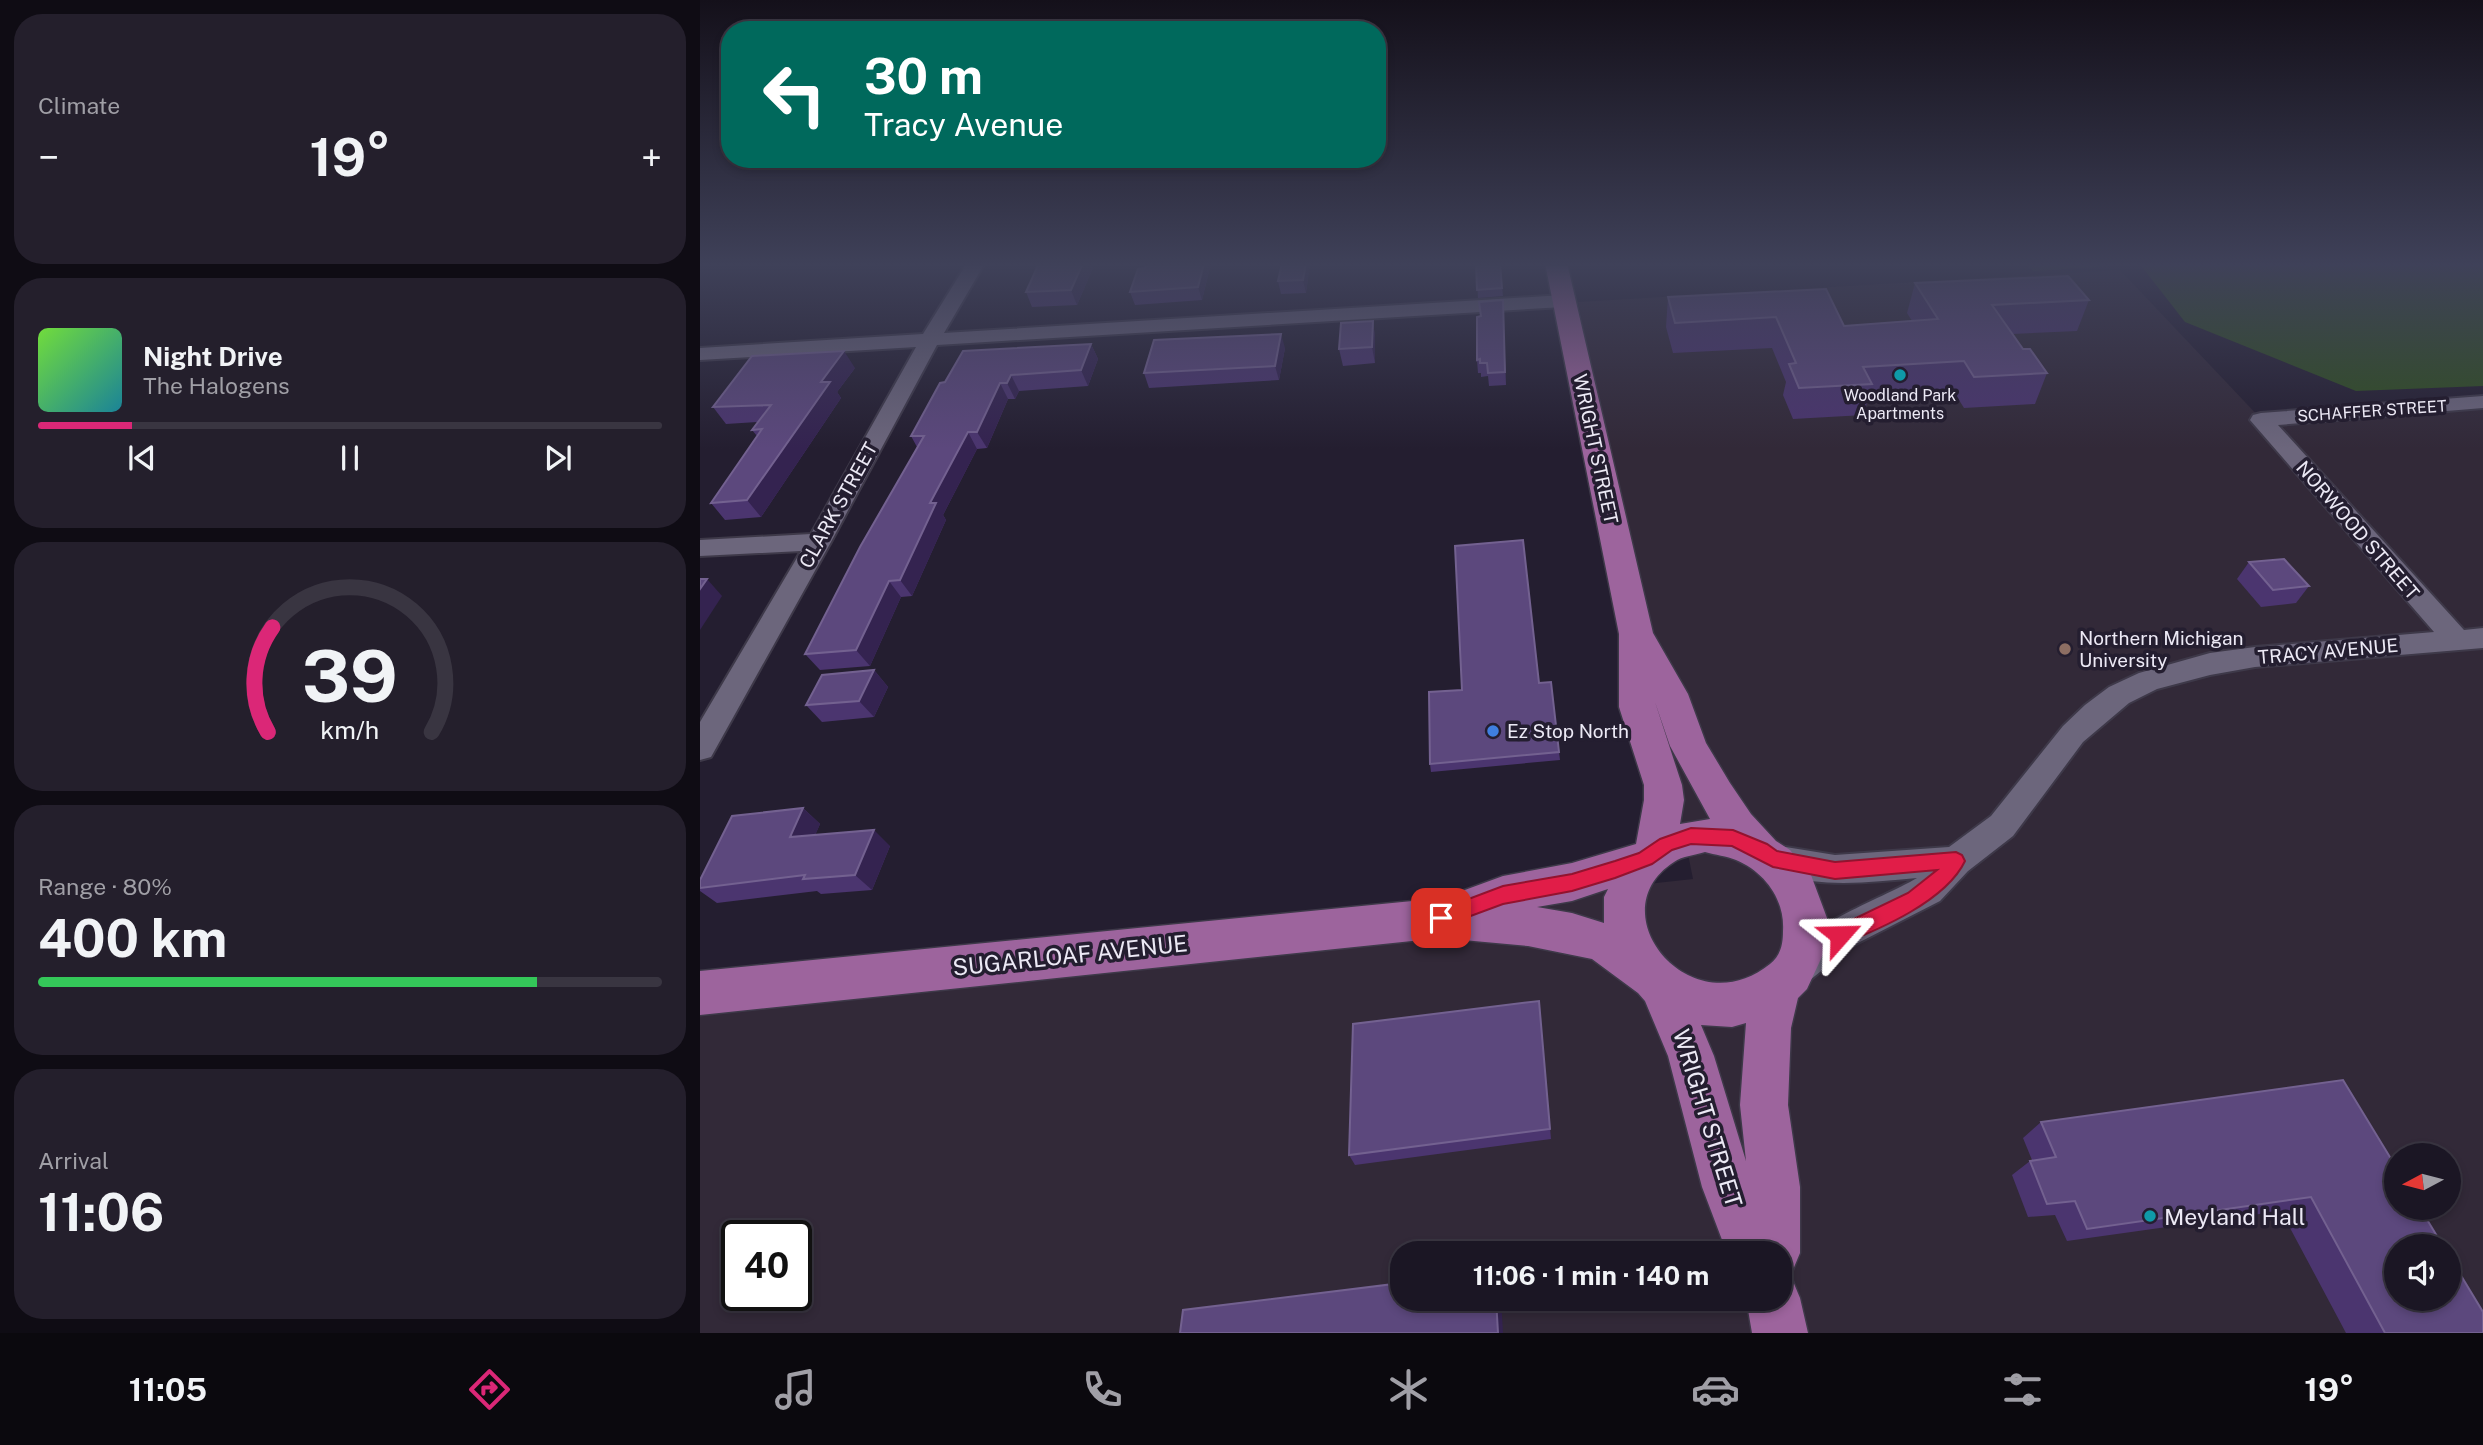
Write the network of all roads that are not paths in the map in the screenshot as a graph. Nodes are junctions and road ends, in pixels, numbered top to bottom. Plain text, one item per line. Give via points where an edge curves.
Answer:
1 (939, 325) edge
2 (1179, 325) edge
3 (1568, 325) edge
4 (929, 341) junction
5 (700, 354) edge
6 (2483, 402) edge
7 (2262, 420) joint
8 (819, 542) junction
9 (700, 548) edge
10 (1636, 634) junction
11 (2469, 639) edge
12 (700, 748) edge
13 (1767, 854) junction
14 (1650, 855) junction
15 (1956, 861) junction
16 (1441, 918) junction
17 (1785, 979) junction
18 (1655, 980) junction
19 (700, 993) edge
20 (1749, 1241) edge
21 (1773, 1241) edge
22 (1776, 1311) edge
23 (1780, 1333) edge

1 - 4 street, CLARK STREET
2 - 4 street
3 - 10 main road, WRIGHT STREET
4 - 5 street
4 - 8 street, CLARK STREET
6 - 7 street, SCHAFFER STREET
7 - 11 street, NORWOOD STREET
8 - 9 street
8 - 12 street, CLARK STREET
10 - 13 main road, WRIGHT STREET via 1721,803 1737,826
10 - 14 main road, WRIGHT STREET via 1637,707 1664,800
11 - 15 street, TRACY AVENUE via 2255,657 2149,681 2095,712 2002,825
13 - 14 main road via 1733,838 1705,835 1678,839
13 - 15 street via 1835,870
13 - 17 main road via 1793,879 1807,919 1804,947
14 - 16 main road, SUGARLOAF AVENUE via 1572,883 1503,895
14 - 18 main road via 1625,892 1622,918 1627,940
15 - 17 street, TRACY AVENUE via 1928,890 1840,935
16 - 18 main road, SUGARLOAF AVENUE via 1596,940 1613,947
16 - 19 main road, SUGARLOAF AVENUE
17 - 18 main road via 1731,1006 1686,999
17 - 21 main road, WRIGHT STREET via 1768,1028 1764,1104 1774,1187
18 - 20 main road, WRIGHT STREET via 1691,1056 1728,1187
22 - 23 main road

